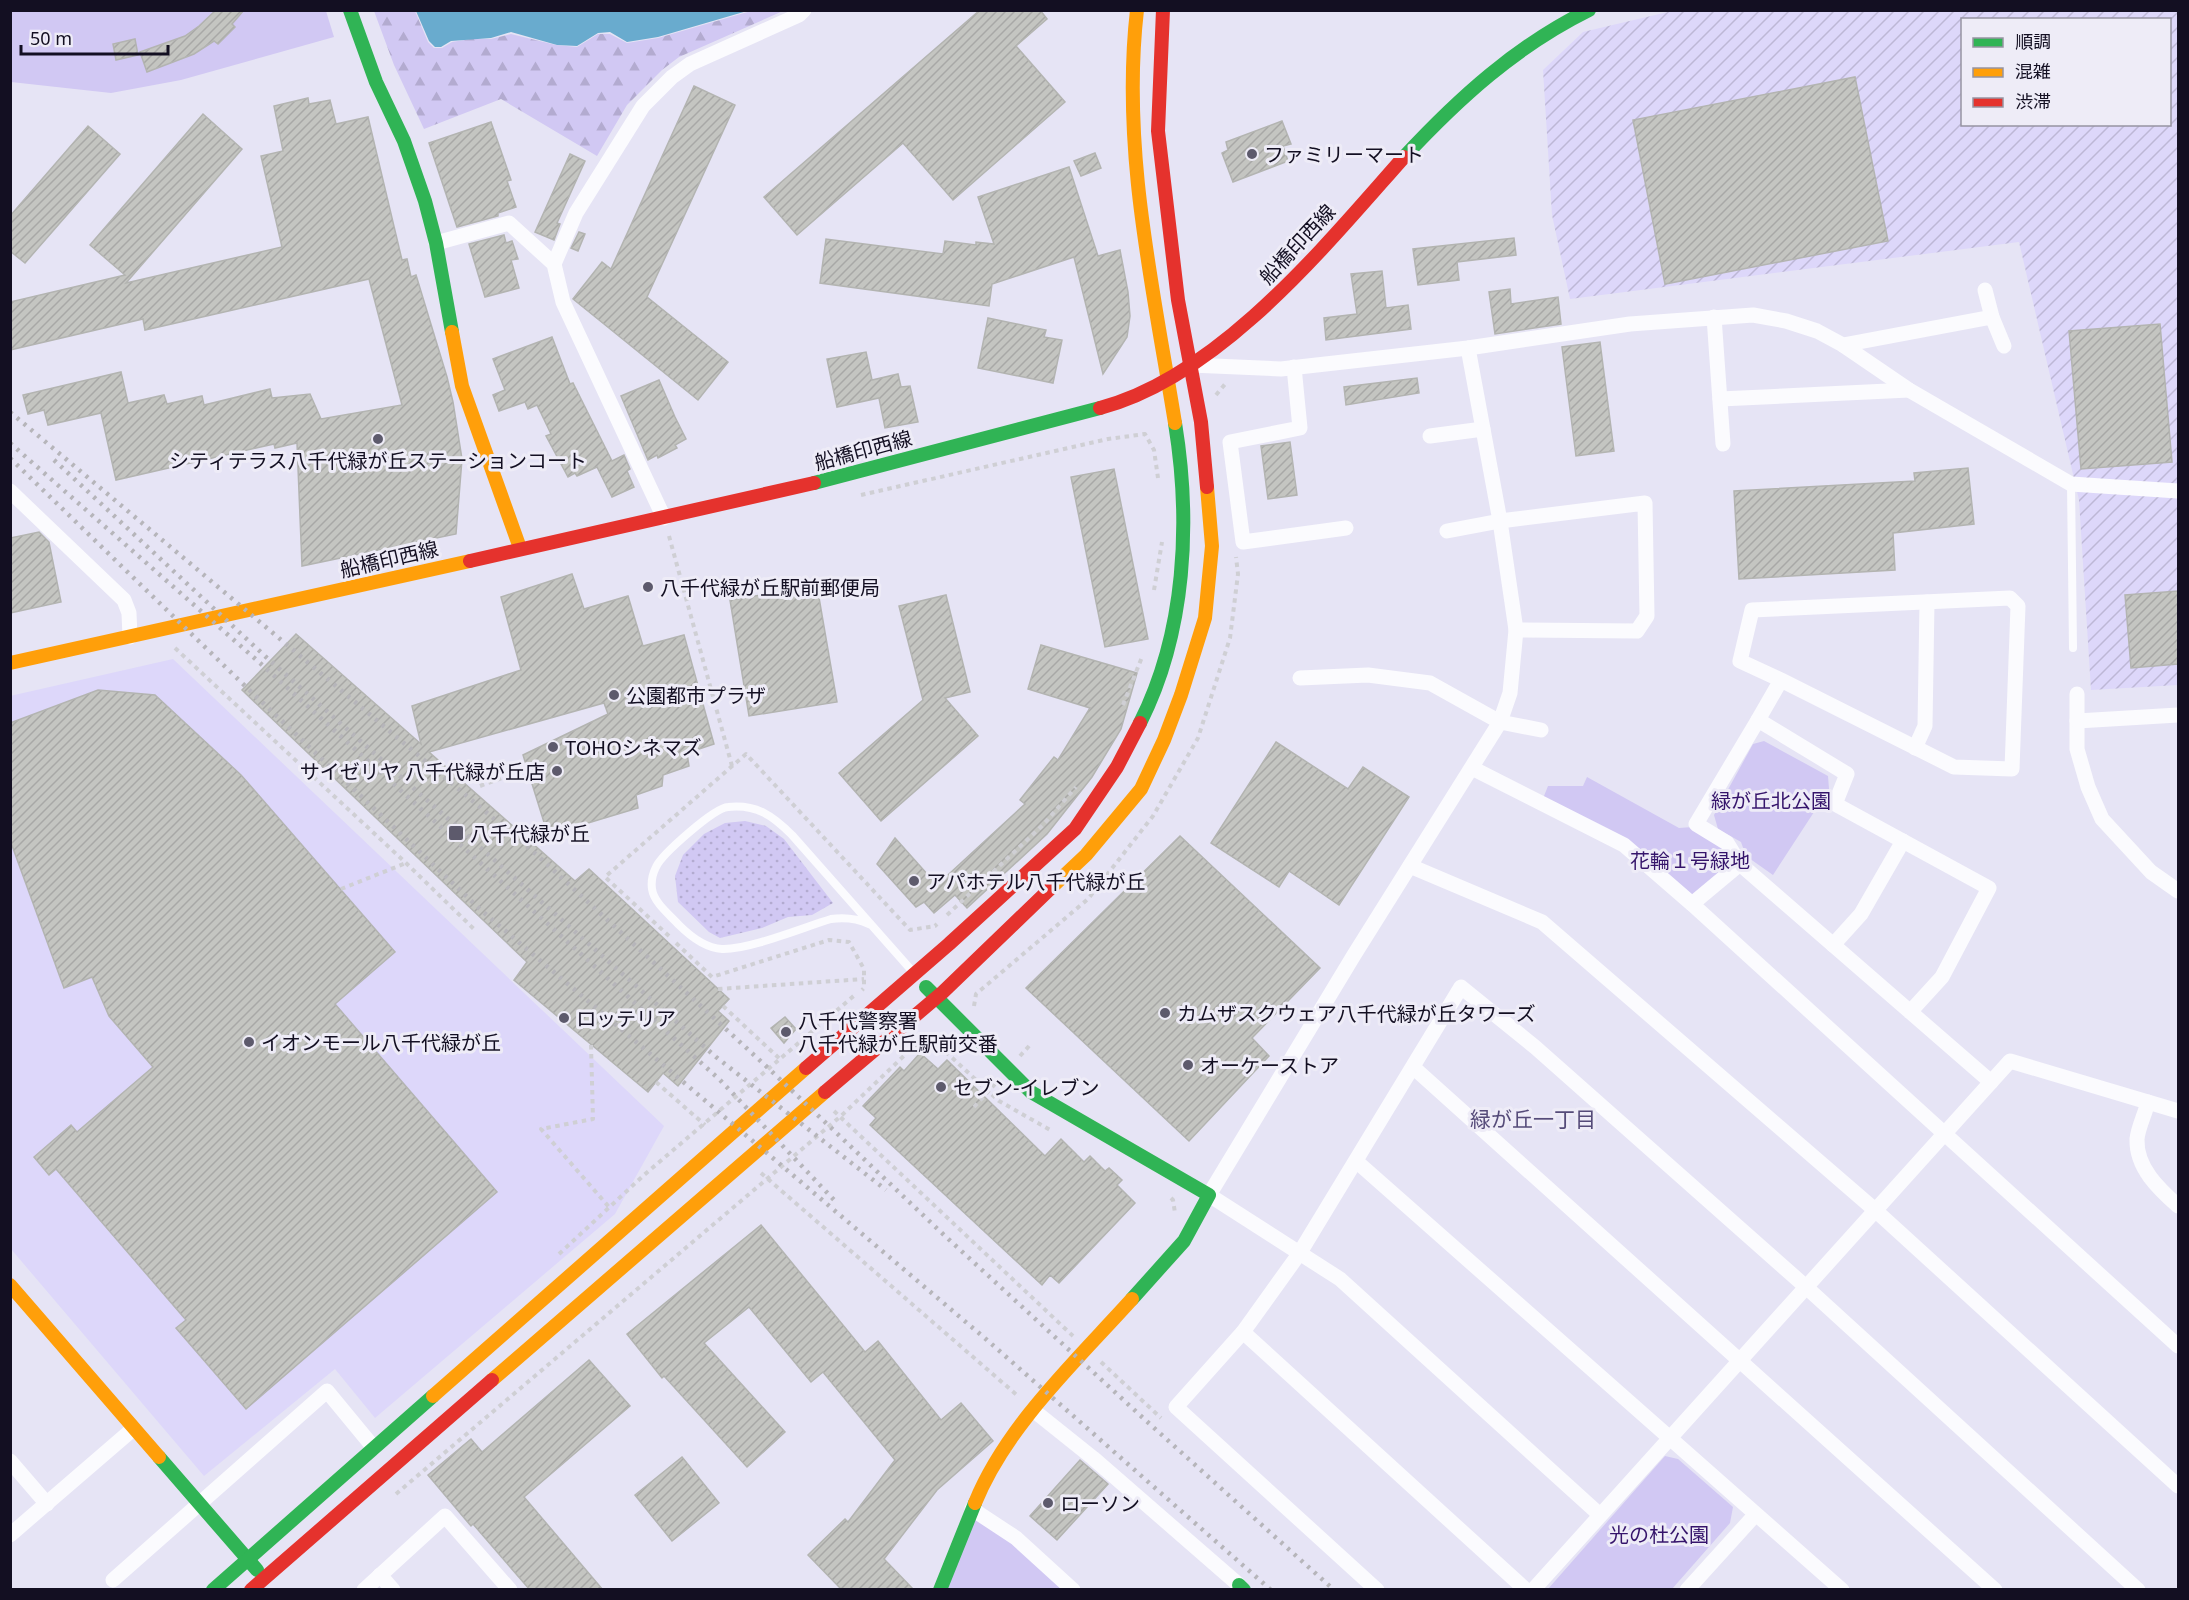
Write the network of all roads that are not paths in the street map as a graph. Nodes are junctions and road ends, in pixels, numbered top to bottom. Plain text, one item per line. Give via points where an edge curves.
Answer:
1 (350, 10) edge
2 (804, 10) edge
3 (1137, 10) edge
4 (1163, 10) edge
5 (1589, 10) edge
6 (436, 243) junction
7 (554, 264) junction
8 (1985, 290) dead end
9 (1714, 317) junction
10 (1992, 317) junction
11 (1843, 345) junction
12 (2004, 345) dead end
13 (1468, 348) junction
14 (1191, 365) junction
15 (1294, 367) junction
16 (1167, 380) junction
17 (1909, 390) junction
18 (1720, 399) junction
19 (1484, 429) junction
20 (1430, 436) dead end
21 (1723, 444) dead end
22 (2071, 484) junction
23 (10, 491) edge
24 (2178, 491) edge
25 (664, 518) junction
26 (1500, 521) junction
27 (1346, 528) dead end
28 (1447, 531) dead end
29 (520, 548) junction
30 (1928, 602) junction
31 (1516, 630) junction
32 (130, 636) junction
33 (2073, 648) dead end
34 (10, 663) edge
35 (1300, 678) dead end
36 (1781, 680) junction
37 (2077, 694) dead end
38 (2178, 715) edge
39 (1758, 720) junction
40 (2077, 721) junction
41 (1500, 722) junction
42 (1541, 730) dead end
43 (1915, 748) junction
44 (1472, 768) junction
45 (1903, 841) junction
46 (1740, 864) junction
47 (1410, 866) junction
48 (2178, 891) edge
49 (1692, 904) junction
50 (869, 924) junction
51 (1833, 945) junction
52 (915, 975) junction
53 (936, 998) junction
54 (1910, 1012) junction
55 (1413, 1067) junction
56 (1991, 1082) junction
57 (2148, 1102) junction
58 (2178, 1111) edge
59 (1945, 1133) junction
60 (1356, 1161) junction
61 (1209, 1195) junction
62 (2178, 1206) edge
63 (1875, 1210) junction
64 (1299, 1254) junction
65 (10, 1286) edge
66 (1806, 1287) junction
67 (1242, 1332) junction
68 (2178, 1346) edge
69 (1740, 1359) junction
70 (1033, 1410) junction
71 (133, 1429) junction
72 (1671, 1437) junction
73 (374, 1448) junction
74 (10, 1461) edge
75 (2178, 1486) edge
76 (47, 1504) junction
77 (199, 1505) junction
78 (972, 1509) junction
79 (1600, 1515) junction
80 (1755, 1515) junction
81 (10, 1535) edge
82 (247, 1559) junction
83 (380, 1575) junction
84 (113, 1580) dead end
85 (268, 1584) edge
86 (1242, 1587) edge
87 (1689, 1589) edge
88 (213, 1590) edge
89 (251, 1590) edge
90 (364, 1590) edge
91 (393, 1590) edge
92 (510, 1590) edge
93 (940, 1590) edge
94 (1073, 1590) edge
95 (1377, 1590) edge
96 (1526, 1590) edge
97 (1533, 1590) edge
98 (1842, 1590) edge
99 (1995, 1590) edge
100 (2138, 1590) edge

1 - 6 street via 376,82 404,141 426,201
2 - 7 street via 690,64 643,106 576,213
3 - 16 street via 1133,133
4 - 14 street via 1158,131 1178,300
5 - 14 street, 船橋印西線 via 1538,36 1470,89 1270,302
6 - 7 street via 509,223
6 - 29 street via 462,386
7 - 25 street via 563,302
8 - 10 street
9 - 11 street via 1753,315 1786,321
9 - 13 street via 1630,324
9 - 18 street
10 - 11 street
10 - 12 street
11 - 17 street
13 - 15 street
13 - 19 street
14 - 15 street
14 - 16 street, 船橋印西線
14 - 53 street via 1201,422 1212,546 1205,618 1164,740 1141,789 1086,855
15 - 27 street via 1300,428 1230,442 1243,542
16 - 25 street, 船橋印西線 via 1117,404
16 - 52 street via 1179,448 1184,549 1161,673 1146,710 1117,767 1075,829
17 - 18 street
17 - 22 street
18 - 21 street
19 - 20 street
19 - 26 street
22 - 24 street
22 - 33 lane
23 - 32 street via 124,600
25 - 29 street, 船橋印西線
26 - 28 street
26 - 31 street
26 - 31 street via 1645,503 1647,616 1637,631
29 - 32 street, 船橋印西線
30 - 36 street via 1752,610 1740,661
30 - 43 street via 1925,726
30 - 43 street via 2010,598 2018,606 2013,769 1954,767
31 - 41 street via 1510,693
32 - 34 street, 船橋印西線
35 - 41 street via 1368,675 1430,683
36 - 39 street
36 - 43 street
37 - 40 street
38 - 40 street
39 - 45 street via 1847,774 1835,804
39 - 46 street via 1696,824 1727,843
40 - 48 street via 2077,748 2102,819 2151,872
41 - 42 street
41 - 44 street
44 - 47 street
44 - 49 street via 1624,845
45 - 51 street via 1861,914
45 - 54 street via 1989,888 1942,977
46 - 49 street
46 - 51 street
47 - 61 street
47 - 63 street via 1542,922
49 - 59 street
50 - 50 lane via 859,919 831,919 741,947 721,949 690,936 675,921 652,891 652,878 664,856 710,815 726,807 746,807 776,819
50 - 52 lane
51 - 54 street
52 - 53 street
52 - 73 street
53 - 61 street via 1031,1092
53 - 85 street via 748,1157
54 - 56 street
55 - 60 street
55 - 66 street via 1461,987
55 - 69 street
56 - 57 street via 2010,1061
56 - 59 street
57 - 58 street
57 - 62 street via 2137,1138 2140,1159 2156,1186
59 - 63 street
59 - 68 street
60 - 64 street
60 - 72 street
61 - 64 street
61 - 70 street via 1184,1241
63 - 66 street
63 - 75 street
64 - 67 street
64 - 79 street via 1340,1279
65 - 71 street
66 - 69 street
66 - 100 street
67 - 95 street via 1176,1407
67 - 96 street
69 - 72 street
69 - 99 street
70 - 78 street via 985,1478
70 - 86 street
71 - 76 street
71 - 77 street
72 - 79 street
72 - 80 street
73 - 77 street via 327,1391
73 - 82 street
74 - 76 street
76 - 81 street
77 - 82 street
77 - 84 street
78 - 93 street
78 - 94 street via 1016,1538
79 - 97 street
80 - 87 street
80 - 98 street
82 - 85 street
82 - 88 street
83 - 90 street
83 - 91 street
83 - 92 street via 445,1516
85 - 89 street

